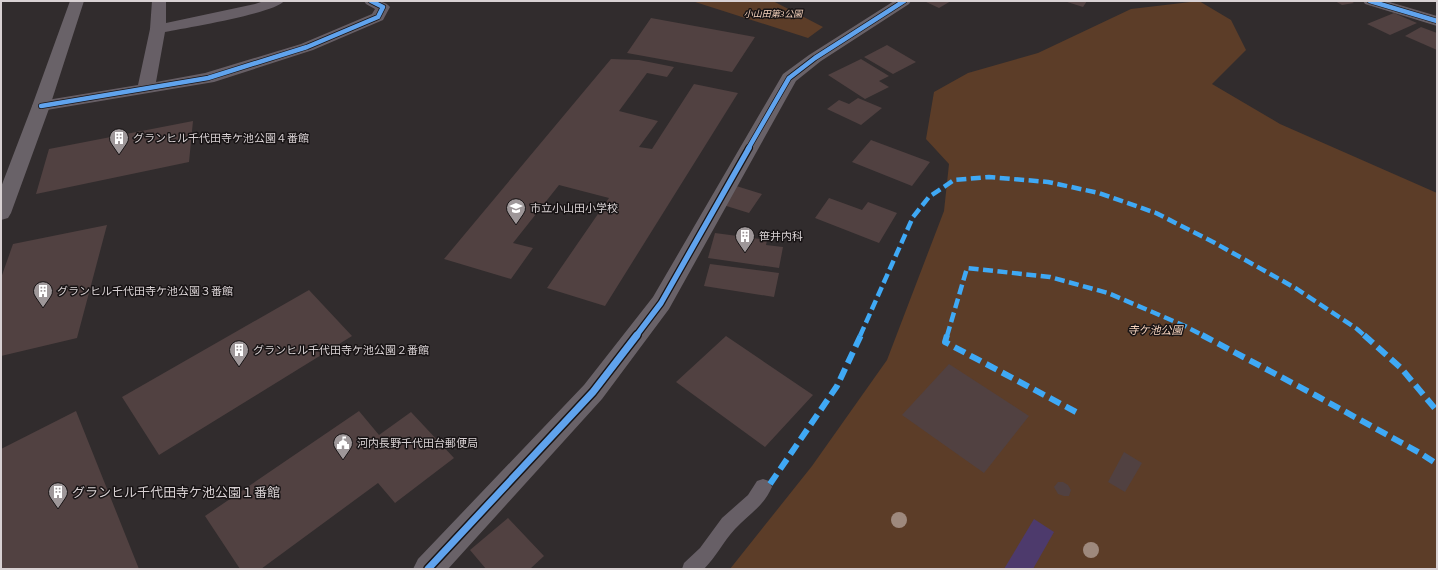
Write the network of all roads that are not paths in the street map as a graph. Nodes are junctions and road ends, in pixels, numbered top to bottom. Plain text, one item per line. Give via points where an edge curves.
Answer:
1 (77, 1) edge
2 (159, 1) edge
3 (277, 1) edge
4 (371, 1) edge
5 (904, 1) edge
6 (1370, 1) edge
7 (1437, 21) edge
8 (158, 29) junction
9 (146, 87) junction
10 (41, 106) junction
11 (1, 213) edge
12 (763, 487) dead end
13 (432, 568) edge
14 (692, 569) edge

1 - 10 street
2 - 8 street
3 - 8 street via 259,8
4 - 9 street via 383,7 378,17 307,46 208,78
5 - 13 street via 815,58 789,78 661,303 593,392
6 - 7 street
8 - 9 street
9 - 10 street
10 - 11 street
12 - 14 lane via 754,501 728,524

